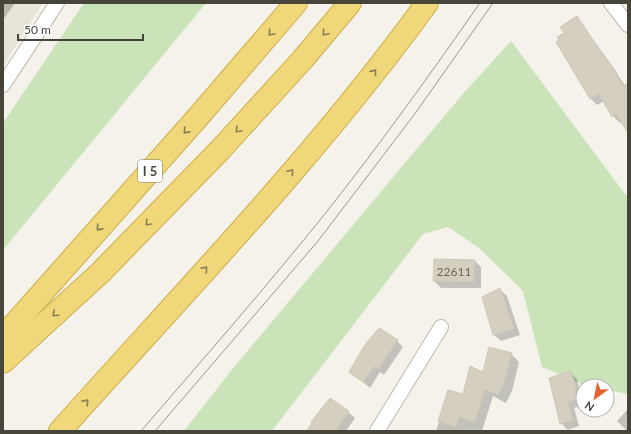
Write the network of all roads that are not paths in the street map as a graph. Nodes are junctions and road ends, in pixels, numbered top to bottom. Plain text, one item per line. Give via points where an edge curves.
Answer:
1 (57, 3) edge
2 (296, 3) edge
3 (350, 3) edge
4 (427, 3) edge
5 (611, 3) edge
6 (628, 25) edge
7 (3, 85) edge
8 (441, 327) dead end
9 (3, 337) edge
10 (3, 362) edge
11 (60, 431) edge
12 (377, 431) edge

1 - 7 street
2 -> 9 highway, I 5
3 -> 10 highway via 303,59 100,273
11 -> 4 highway via 274,192 382,62
5 - 6 street
8 - 12 street

